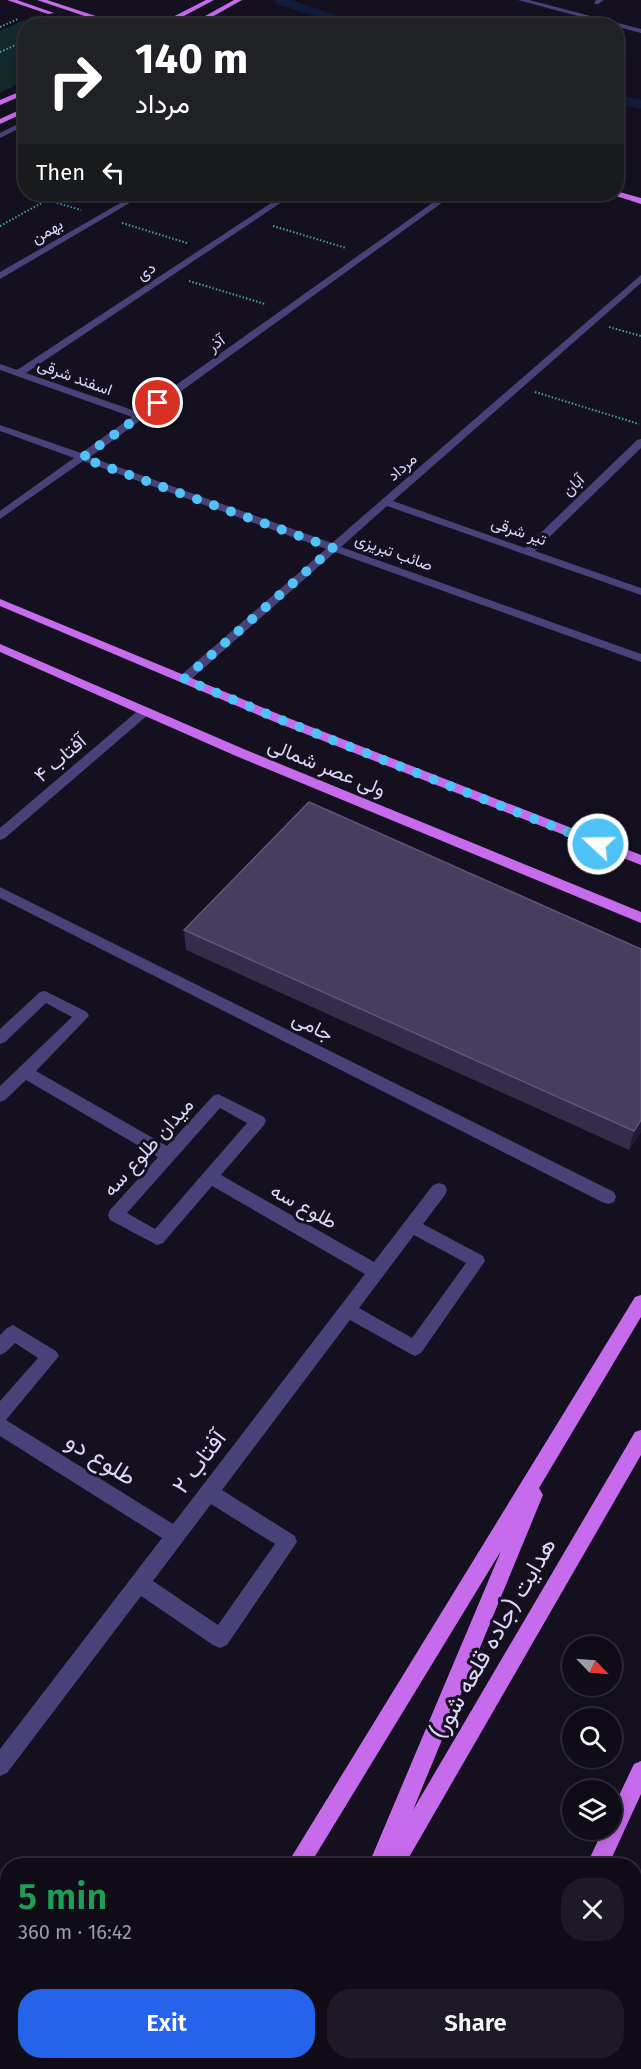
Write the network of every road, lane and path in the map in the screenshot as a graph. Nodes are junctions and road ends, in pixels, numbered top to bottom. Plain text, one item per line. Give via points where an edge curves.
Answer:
1 (10, 0) edge
2 (40, 0) edge
3 (211, 0) edge
4 (239, 0) edge
5 (521, 0) edge
6 (57, 15) dead end
7 (97, 18) edge
8 (174, 18) edge
9 (205, 18) edge
10 (591, 18) edge
11 (624, 27) edge
12 (641, 31) edge
13 (18, 44) edge
14 (0, 52) edge
15 (18, 95) edge
16 (0, 104) edge
17 (18, 113) edge
18 (0, 122) edge
19 (18, 126) edge
20 (0, 136) edge
21 (624, 196) edge
22 (45, 201) edge
23 (50, 201) edge
24 (129, 201) edge
25 (280, 201) edge
26 (440, 201) edge
27 (641, 201) edge
28 (102, 216) junction
29 (252, 219) junction
30 (0, 226) edge
31 (207, 249) junction
32 (366, 254) junction
33 (168, 275) junction
34 (0, 276) edge
35 (641, 278) edge
36 (286, 311) junction
37 (591, 321) junction
38 (641, 336) edge
39 (0, 367) edge
40 (19, 373) junction
41 (517, 387) junction
42 (139, 416) junction
43 (641, 424) edge
44 (0, 428) edge
45 (641, 442) edge
46 (82, 458) junction
47 (385, 502) junction
48 (0, 516) edge
49 (333, 548) junction
50 (527, 552) junction
51 (641, 592) edge
52 (0, 602) edge
53 (0, 648) edge
54 (641, 658) edge
55 (184, 679) junction
56 (145, 711) junction
57 (0, 835) edge
58 (641, 860) edge
59 (0, 892) edge
60 (641, 918) edge
61 (0, 1038) edge
62 (25, 1072) junction
63 (0, 1096) edge
64 (169, 1155) junction
65 (210, 1177) junction
66 (440, 1190) dead end
67 (608, 1197) dead end
68 (412, 1226) junction
69 (377, 1272) junction
70 (641, 1302) edge
71 (348, 1311) junction
72 (0, 1347) edge
73 (0, 1414) edge
74 (0, 1426) edge
75 (641, 1438) edge
76 (552, 1451) junction
77 (209, 1492) junction
78 (176, 1536) junction
79 (139, 1583) junction
80 (0, 1766) edge
81 (641, 1772) edge
82 (302, 1858) edge
83 (382, 1858) edge
84 (397, 1858) edge
85 (601, 1858) edge

1 - 6 main road
2 - 7 main road
3 - 8 main road
4 - 9 main road
5 - 10 street
11 - 12 street
13 - 14 path
15 - 16 main road
17 - 18 main road
19 - 20 street
21 - 27 main road
22 - 30 path
23 - 28 path
24 - 28 street, بهمن
25 - 29 street, دی
26 - 32 street, آذر
28 - 31 path
28 - 34 street, بهمن
29 - 31 street, دی
29 - 32 path
31 - 33 street, دی
32 - 36 street, آذر
33 - 36 path
33 - 40 street, دی
35 - 37 street, مرداد
36 - 42 street, آذر
37 - 38 path
37 - 41 street, مرداد
39 - 40 street, اسفند شرقی
40 - 42 street, اسفند شرقی
41 - 43 path
41 - 47 street, مرداد
42 - 46 street, آذر
44 - 46 street, صائب تبریزی
45 - 50 street, آبان
46 - 48 street, آذر
46 - 49 street, صائب تبریزی
47 - 49 street, مرداد
47 - 50 street, تیر شرقی
49 - 54 street, صائب تبریزی
49 - 55 street, مرداد
50 - 51 street, تیر شرقی
52 - 55 main road, ولی عصر شمالی
53 - 56 main road, ولی عصر شمالی
55 - 58 main road, ولی عصر شمالی
56 - 57 street, آفتاب ۴
56 - 60 main road, ولی عصر شمالی
59 - 67 street, جامی
61 - 62 street via 45,996 82,1016
62 - 63 street
62 - 64 street
64 - 65 street, میدان طلوع سه via 218,1100 258,1121
64 - 65 street, میدان طلوع سه via 116,1215 158,1239
65 - 69 street, طلوع سه
66 - 68 street, آفتاب ۲
68 - 69 street, آفتاب ۲
68 - 71 street via 477,1262 415,1348
69 - 71 street, آفتاب ۲
70 - 76 main road
71 - 77 street, آفتاب ۲
72 - 73 street via 13,1333 50,1356
74 - 78 street, طلوع دو
75 - 84 main road, هدایت (جاده قلعه شور)
76 - 82 main road
76 - 83 main road
77 - 78 street, آفتاب ۲
77 - 79 street via 288,1542 220,1638
78 - 79 street, آفتاب ۲
79 - 80 street, آفتاب ۲
81 - 85 main road

